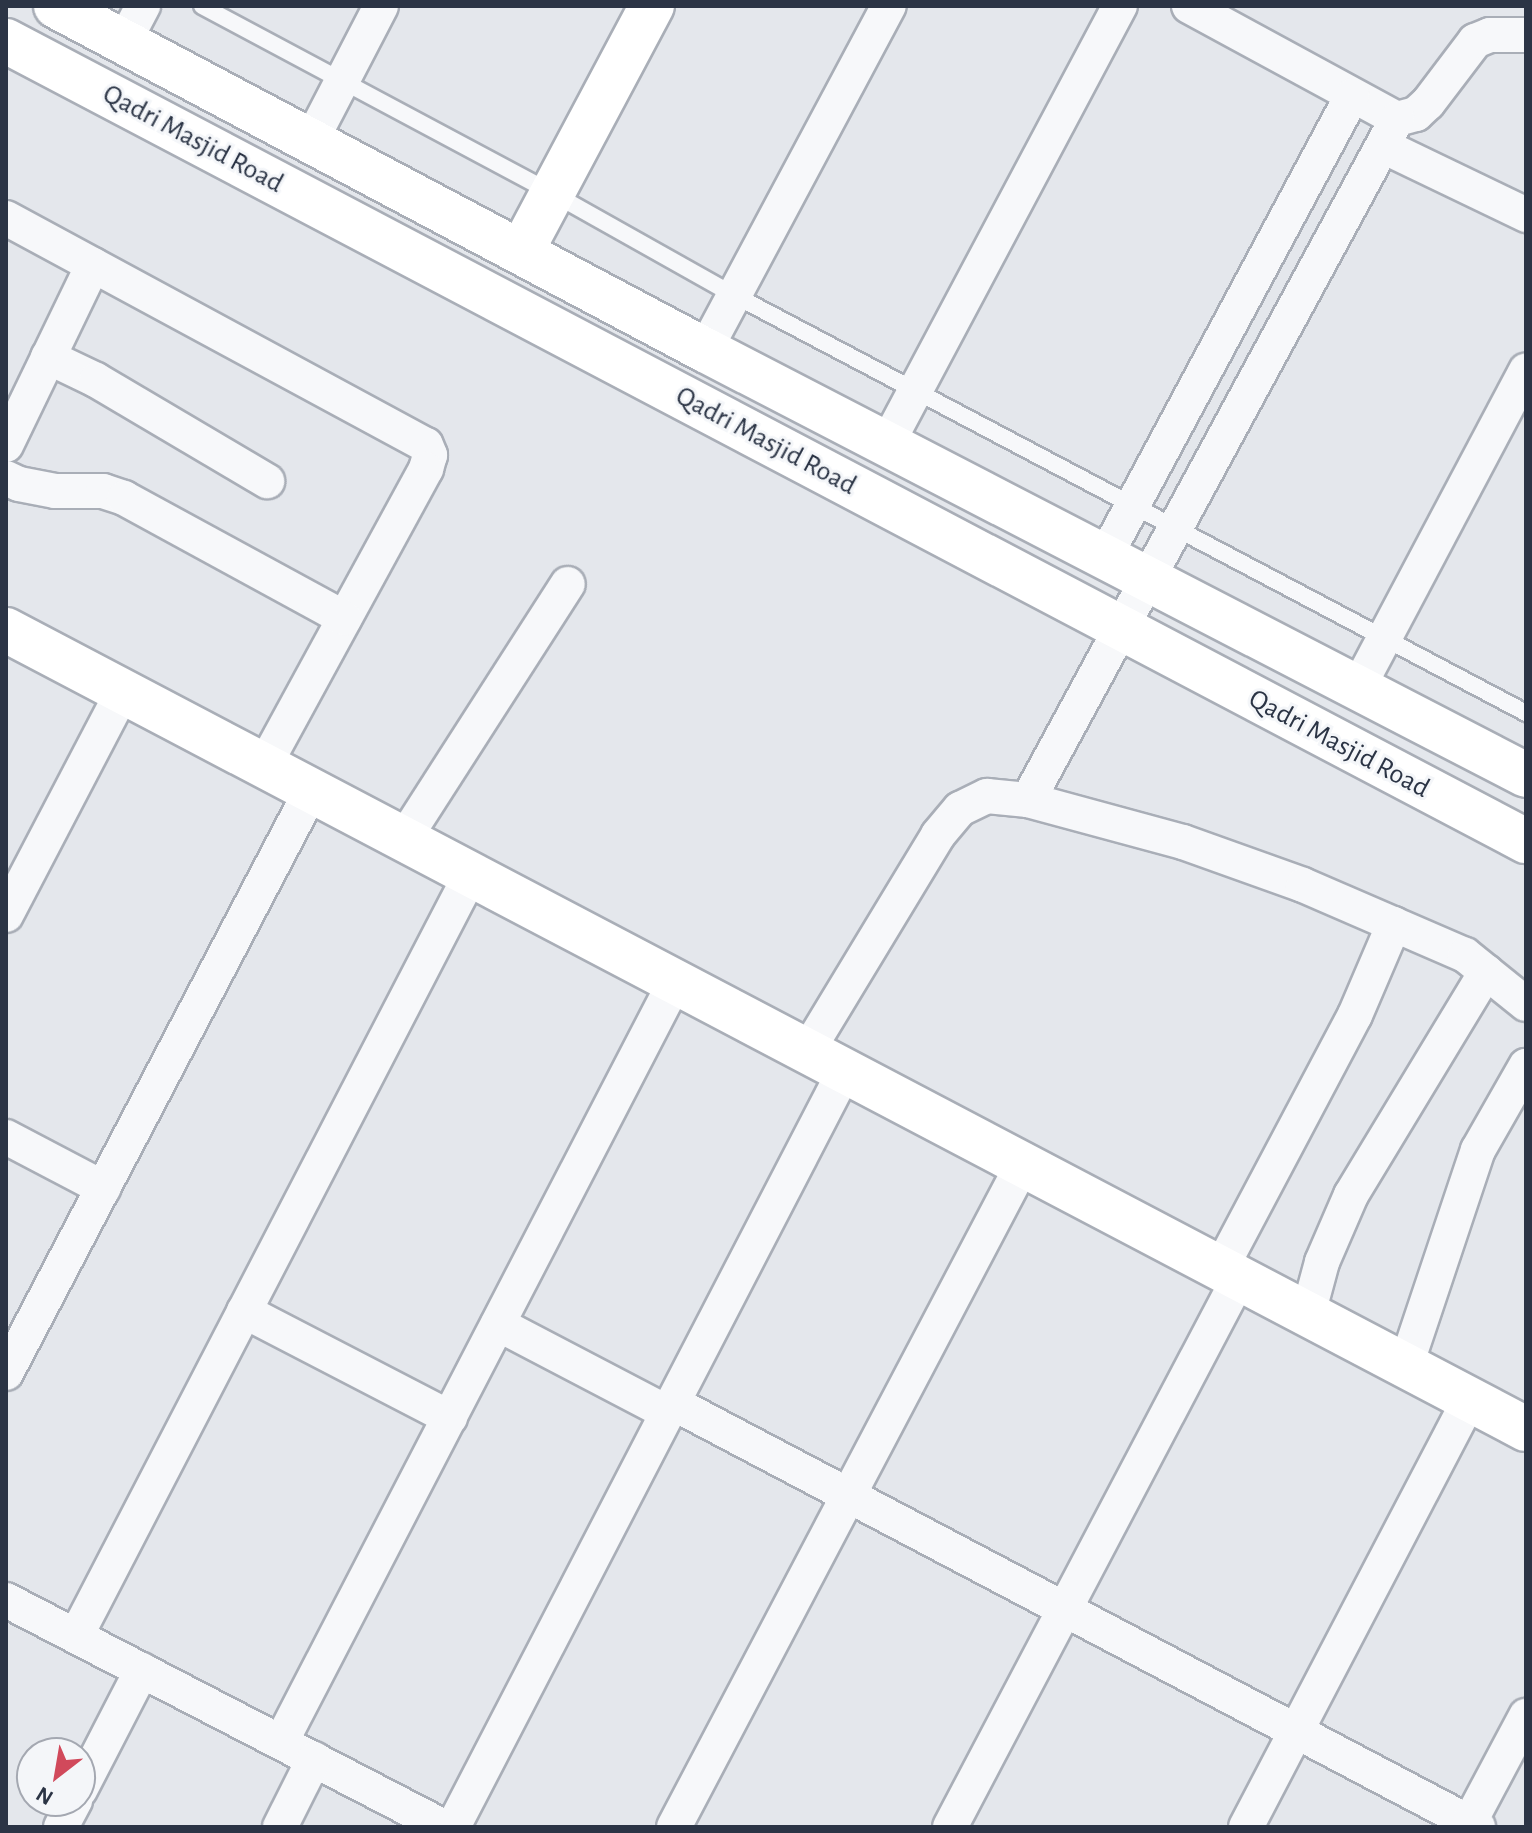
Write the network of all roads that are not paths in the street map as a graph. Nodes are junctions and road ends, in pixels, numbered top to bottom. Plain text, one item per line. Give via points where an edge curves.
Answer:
1 (56, 6) edge
2 (202, 6) edge
3 (381, 6) edge
4 (652, 6) edge
5 (889, 6) edge
6 (1120, 6) edge
7 (1189, 6) edge
8 (133, 24) edge
9 (1525, 36) edge
10 (6, 42) edge
11 (343, 81) junction
12 (1352, 96) junction
13 (1391, 133) junction
14 (311, 141) junction
15 (552, 193) junction
16 (1526, 215) edge
17 (6, 218) edge
18 (521, 252) junction
19 (93, 265) junction
20 (734, 295) junction
21 (705, 350) junction
22 (48, 357) junction
23 (1526, 371) edge
24 (915, 389) junction
25 (888, 442) junction
26 (6, 445) edge
27 (6, 478) edge
28 (267, 481) dead end
29 (1133, 505) junction
30 (1176, 529) junction
31 (1106, 555) junction
32 (1149, 578) junction
33 (568, 584) dead end
34 (344, 618) junction
35 (6, 630) edge
36 (1122, 630) junction
37 (1384, 639) junction
38 (1359, 686) junction
39 (123, 691) junction
40 (1526, 713) edge
41 (264, 766) junction
42 (1526, 775) edge
43 (311, 791) junction
44 (1028, 800) junction
45 (404, 839) junction
46 (1526, 841) edge
47 (471, 874) junction
48 (6, 915) edge
49 (1394, 924) junction
50 (1486, 972) junction
51 (675, 982) junction
52 (1526, 1004) edge
53 (827, 1060) junction
54 (1526, 1066) edge
55 (6, 1137) edge
56 (1023, 1164) junction
57 (103, 1188) junction
58 (1230, 1273) junction
59 (244, 1311) junction
60 (1308, 1314) junction
61 (498, 1324) junction
62 (1406, 1365) junction
63 (6, 1373) edge
64 (1470, 1399) junction
65 (670, 1408) junction
66 (450, 1418) junction
67 (1526, 1429) edge
68 (848, 1495) junction
69 (6, 1600) edge
70 (1065, 1609) junction
71 (76, 1636) junction
72 (142, 1670) junction
73 (1526, 1716) edge
74 (1296, 1731) junction
75 (281, 1742) junction
76 (96, 1759) edge
77 (314, 1759) junction
78 (1472, 1826) edge
79 (280, 1827) edge
80 (444, 1827) edge
81 (453, 1827) edge
82 (674, 1827) edge
83 (950, 1827) edge
84 (1246, 1827) edge

1 - 8 street, Qadri Masjid Road
2 - 11 lane
3 - 11 street
4 - 15 street
5 - 20 street
6 - 24 street
7 - 12 street
8 - 14 street, Qadri Masjid Road
9 - 13 street via 1490,35 1475,41 1428,103
10 - 36 street, Qadri Masjid Road
11 - 14 street
11 - 15 lane
12 - 13 street
12 - 29 street
13 - 16 street
13 - 30 street
14 - 18 street, Qadri Masjid Road
15 - 18 street
15 - 20 lane
17 - 19 street
18 - 21 street, Qadri Masjid Road
19 - 22 street
19 - 34 street via 426,445 426,469
20 - 21 street
20 - 24 lane
21 - 25 street, Qadri Masjid Road
22 - 26 street
22 - 28 street
23 - 37 street
24 - 25 street
24 - 29 lane
25 - 31 street, Qadri Masjid Road
27 - 34 street via 55,491 103,491 124,498
29 - 30 lane
29 - 31 street
30 - 32 street
30 - 37 lane
31 - 32 street, Qadri Masjid Road
32 - 36 street
32 - 38 street, Qadri Masjid Road
33 - 45 street
34 - 41 street
35 - 39 street
36 - 44 street
36 - 46 street, Qadri Masjid Road
37 - 38 street
37 - 40 lane
38 - 42 street, Qadri Masjid Road
39 - 41 street
39 - 48 street
41 - 43 street
43 - 45 street
43 - 57 street
44 - 49 street via 1183,842
44 - 53 street via 987,796 960,809 938,835
45 - 47 street
47 - 51 street
47 - 59 street
49 - 50 street via 1465,955
49 - 58 street
50 - 52 street
50 - 60 street via 1351,1195 1322,1262
51 - 53 street
51 - 61 street
53 - 56 street
53 - 65 street
54 - 62 street via 1478,1150
55 - 57 street
56 - 58 street
56 - 68 street
57 - 63 street
58 - 60 street
58 - 70 street
59 - 66 street
59 - 71 street
60 - 62 street
61 - 65 street
61 - 66 street
62 - 64 street
64 - 67 street
64 - 74 street
65 - 68 street
65 - 81 street
66 - 75 street
68 - 70 street
68 - 82 street
69 - 71 street
70 - 74 street
70 - 83 street
71 - 72 street
72 - 75 street
72 - 76 street
73 - 78 street
74 - 78 street
74 - 84 street
75 - 77 street
77 - 79 street
77 - 80 street

